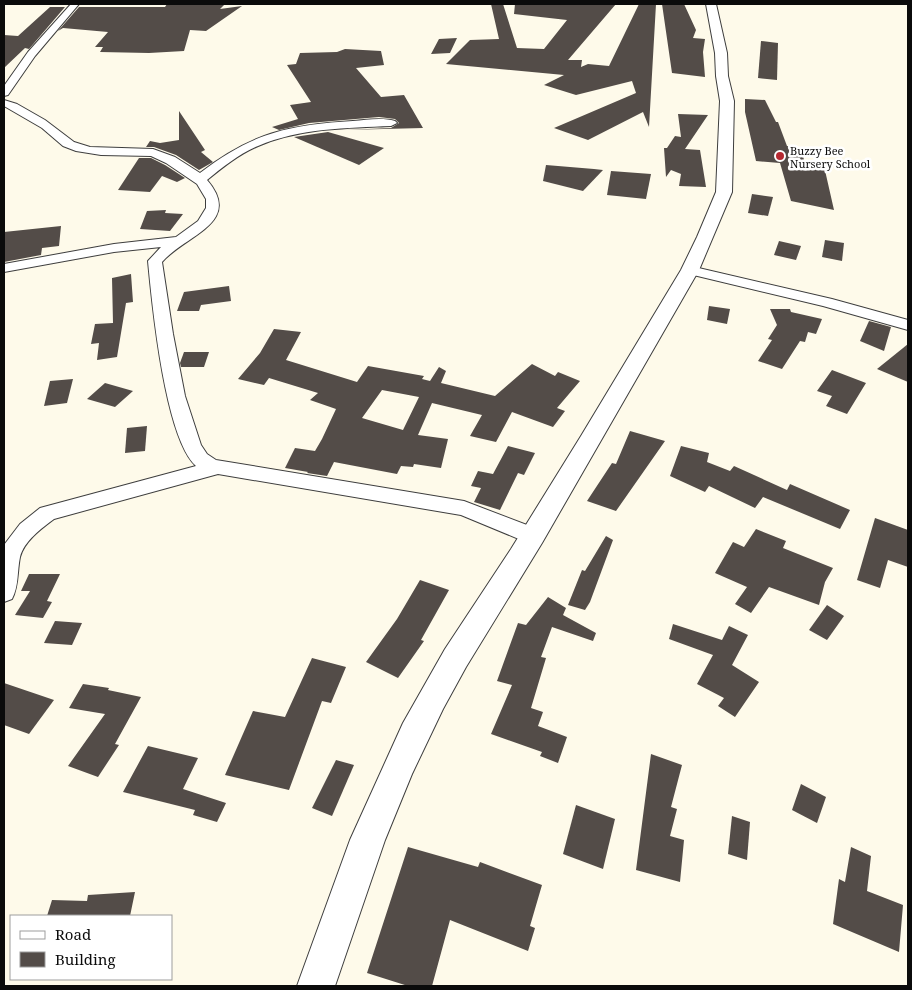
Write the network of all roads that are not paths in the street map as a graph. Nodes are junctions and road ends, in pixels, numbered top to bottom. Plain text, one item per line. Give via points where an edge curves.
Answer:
1 (75, 4) edge
2 (711, 4) edge
3 (4, 93) edge
4 (4, 102) edge
5 (391, 123) dead end
6 (200, 179) junction
7 (179, 241) junction
8 (4, 268) edge
9 (690, 270) junction
10 (908, 325) edge
11 (217, 467) junction
12 (533, 536) junction
13 (4, 594) edge
14 (316, 986) edge

1 - 3 street via 31,54
2 - 9 street via 727,101 724,192
4 - 6 street via 50,128 68,144 96,152 144,152 160,156
5 - 6 street via 322,128 263,140 242,149
6 - 7 street via 210,190 213,206 198,229
7 - 8 street via 114,248
7 - 11 street via 155,261 158,293 181,415 196,453
9 - 10 street
9 - 12 street
11 - 12 street via 464,508
11 - 13 street via 47,513 27,529 10,553
12 - 14 street via 431,700 351,880

